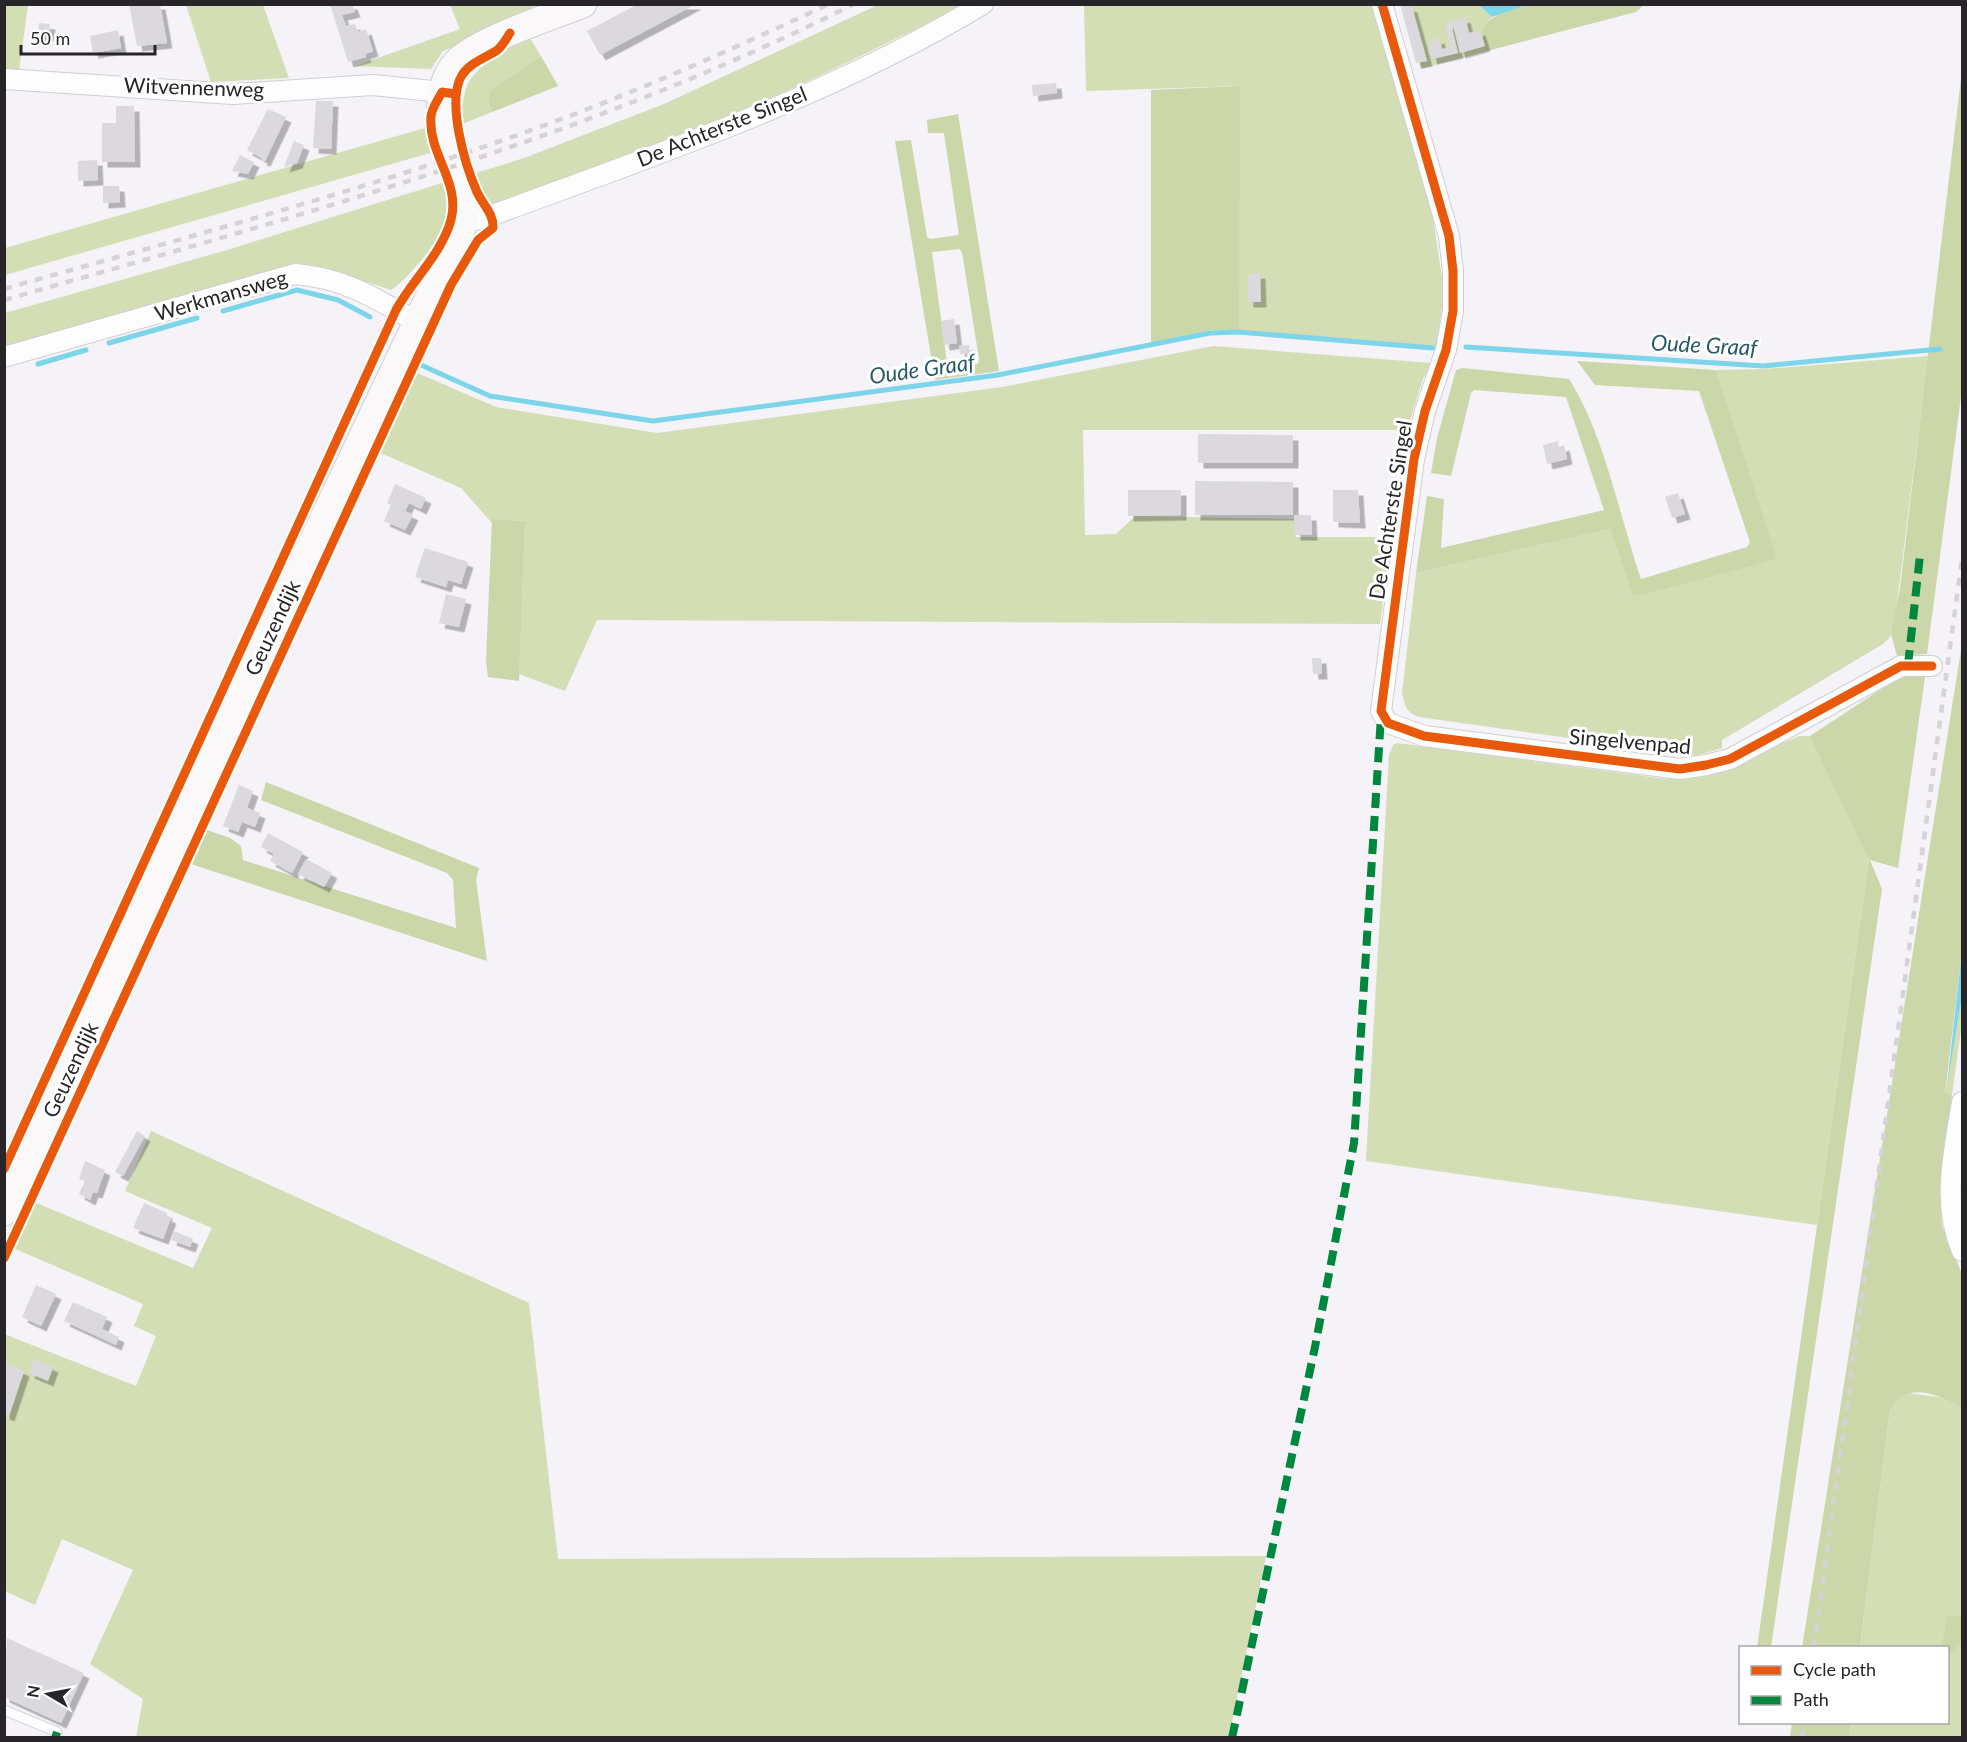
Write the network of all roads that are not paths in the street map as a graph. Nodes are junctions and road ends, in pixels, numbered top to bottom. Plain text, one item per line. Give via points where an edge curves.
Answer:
1 (582, 4) edge
2 (983, 4) edge
3 (1382, 4) edge
4 (4, 79) edge
5 (442, 92) junction
6 (465, 220) junction
7 (417, 322) junction
8 (4, 357) edge
9 (1932, 666) dead end
10 (1381, 711) joint
11 (1962, 1102) edge
12 (4, 1212) edge
13 (1962, 1251) edge
14 (4, 1710) edge
15 (57, 1732) dead end

1 - 5 main road via 462,57 447,74
2 - 6 street, De Achterste Singel via 874,63 716,134 482,219
3 - 10 street, De Achterste Singel via 1449,236 1453,311 1446,350 1413,459
4 - 5 street, Witvennenweg via 233,94 373,85
5 - 6 main road, Geuzendijk via 442,124 467,199
6 - 7 main road, Geuzendijk
7 - 8 street, Werkmansweg via 324,276 295,274
7 - 12 main road, Geuzendijk
9 - 10 street, Singelvenpad via 1901,666 1730,759 1680,769 1424,736 1388,723
11 - 13 street via 1949,1184 1952,1223
14 - 15 lane

